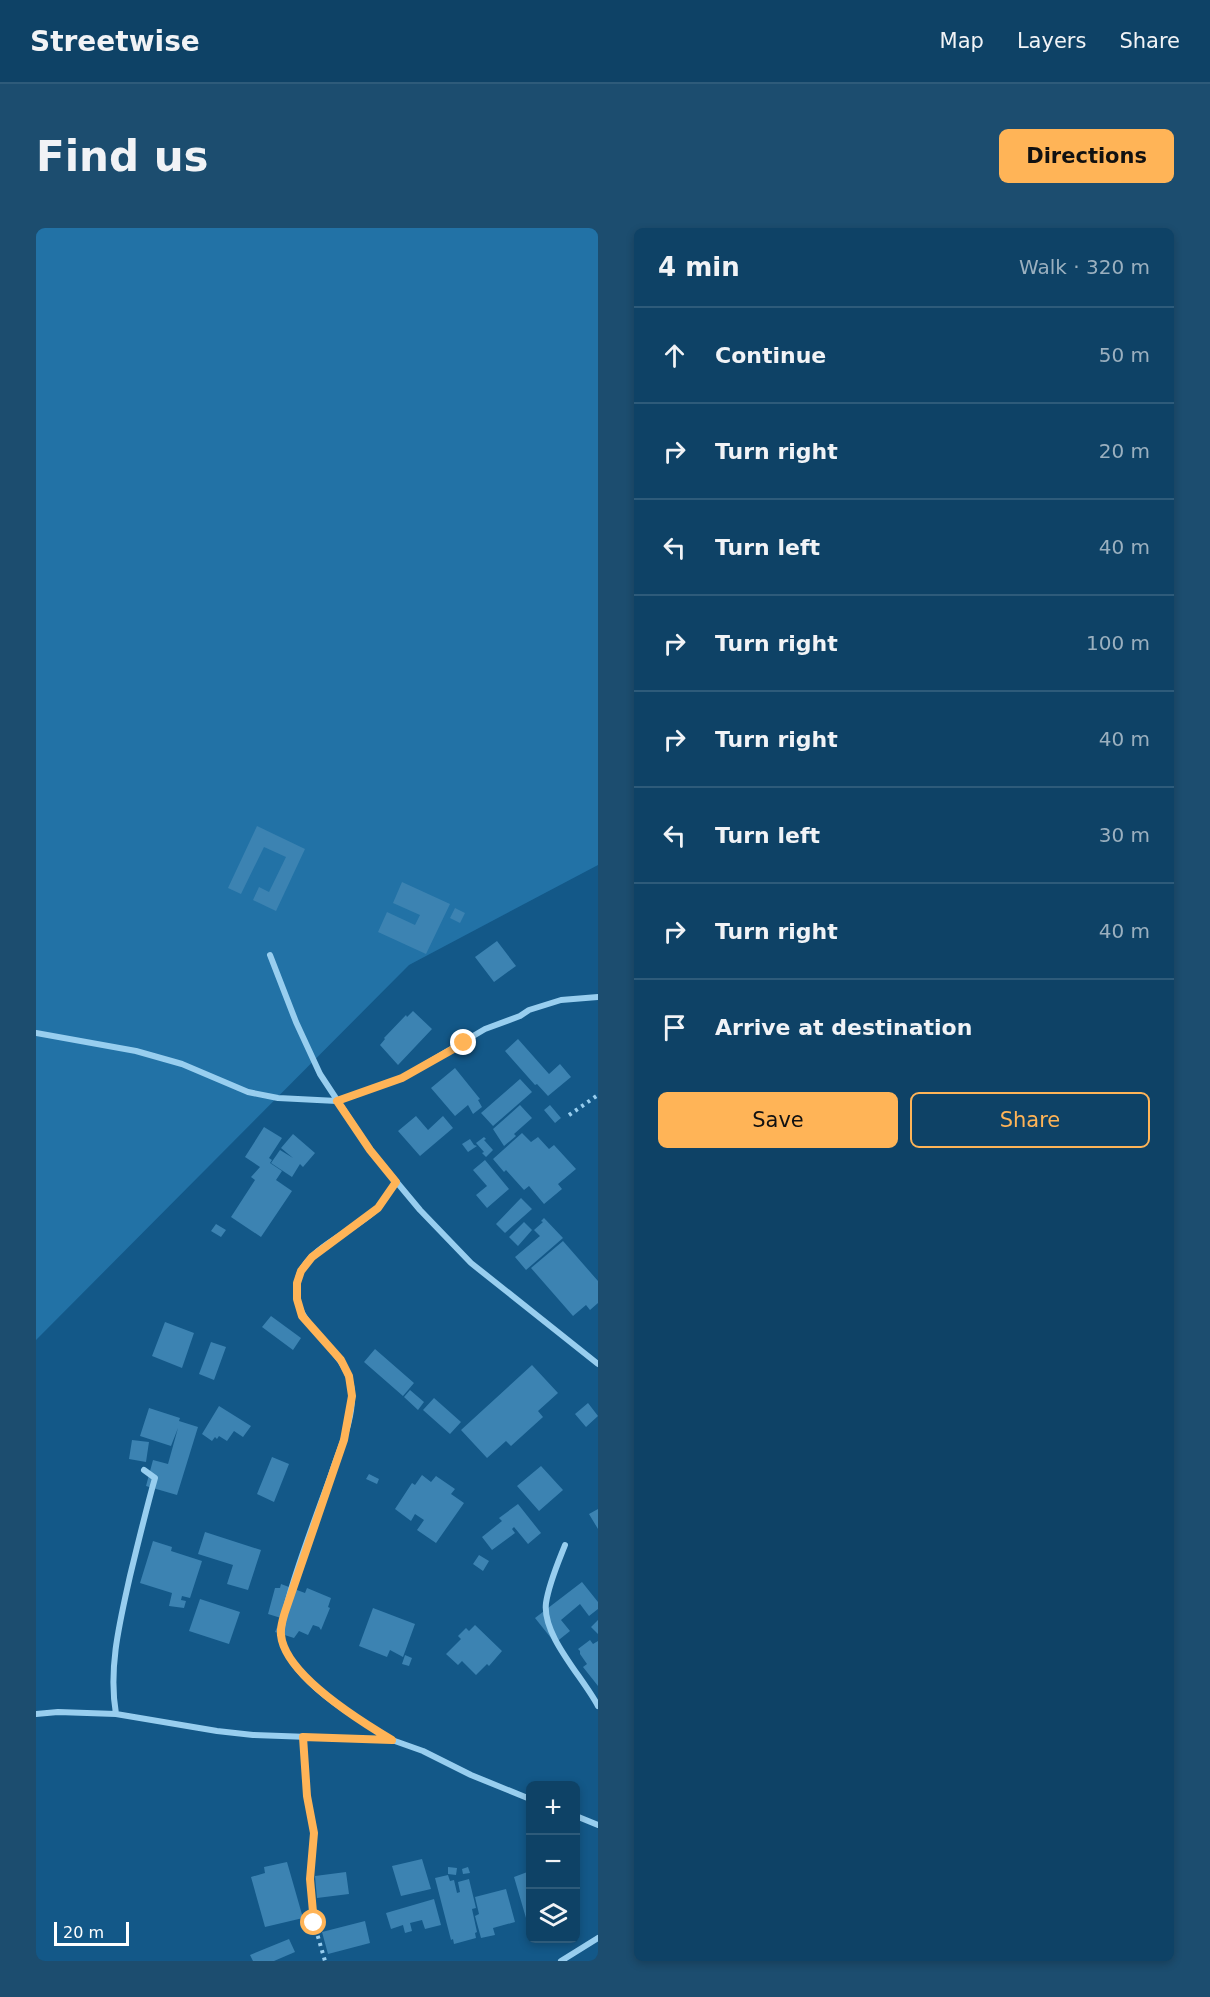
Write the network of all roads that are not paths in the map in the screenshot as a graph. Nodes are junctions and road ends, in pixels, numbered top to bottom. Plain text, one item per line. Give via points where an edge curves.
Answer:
1 (270, 955) dead end
2 (598, 997) edge
3 (36, 1033) edge
4 (337, 1101) junction
5 (396, 1182) junction
6 (597, 1363) edge
7 (144, 1470) dead end
8 (565, 1545) dead end
9 (598, 1706) edge
10 (36, 1714) edge
11 (116, 1714) junction
12 (392, 1740) junction
13 (526, 1797) edge
14 (580, 1818) edge
15 (598, 1825) edge
16 (598, 1938) edge
17 (561, 1961) edge

1 - 4 street via 315,1064
2 - 4 street via 561,1000 529,1010 485,1029 402,1078
3 - 4 street via 136,1051 182,1064 248,1092
4 - 5 street
5 - 6 street via 471,1263
5 - 12 street via 378,1208 312,1257 297,1283 302,1316 341,1360 352,1396 344,1440 292,1586 281,1629 292,1661 313,1684
7 - 11 street via 155,1478 119,1627 113,1681
8 - 9 street via 550,1587 547,1619
10 - 11 street
11 - 12 street via 217,1731
12 - 13 street
14 - 15 street
16 - 17 street

